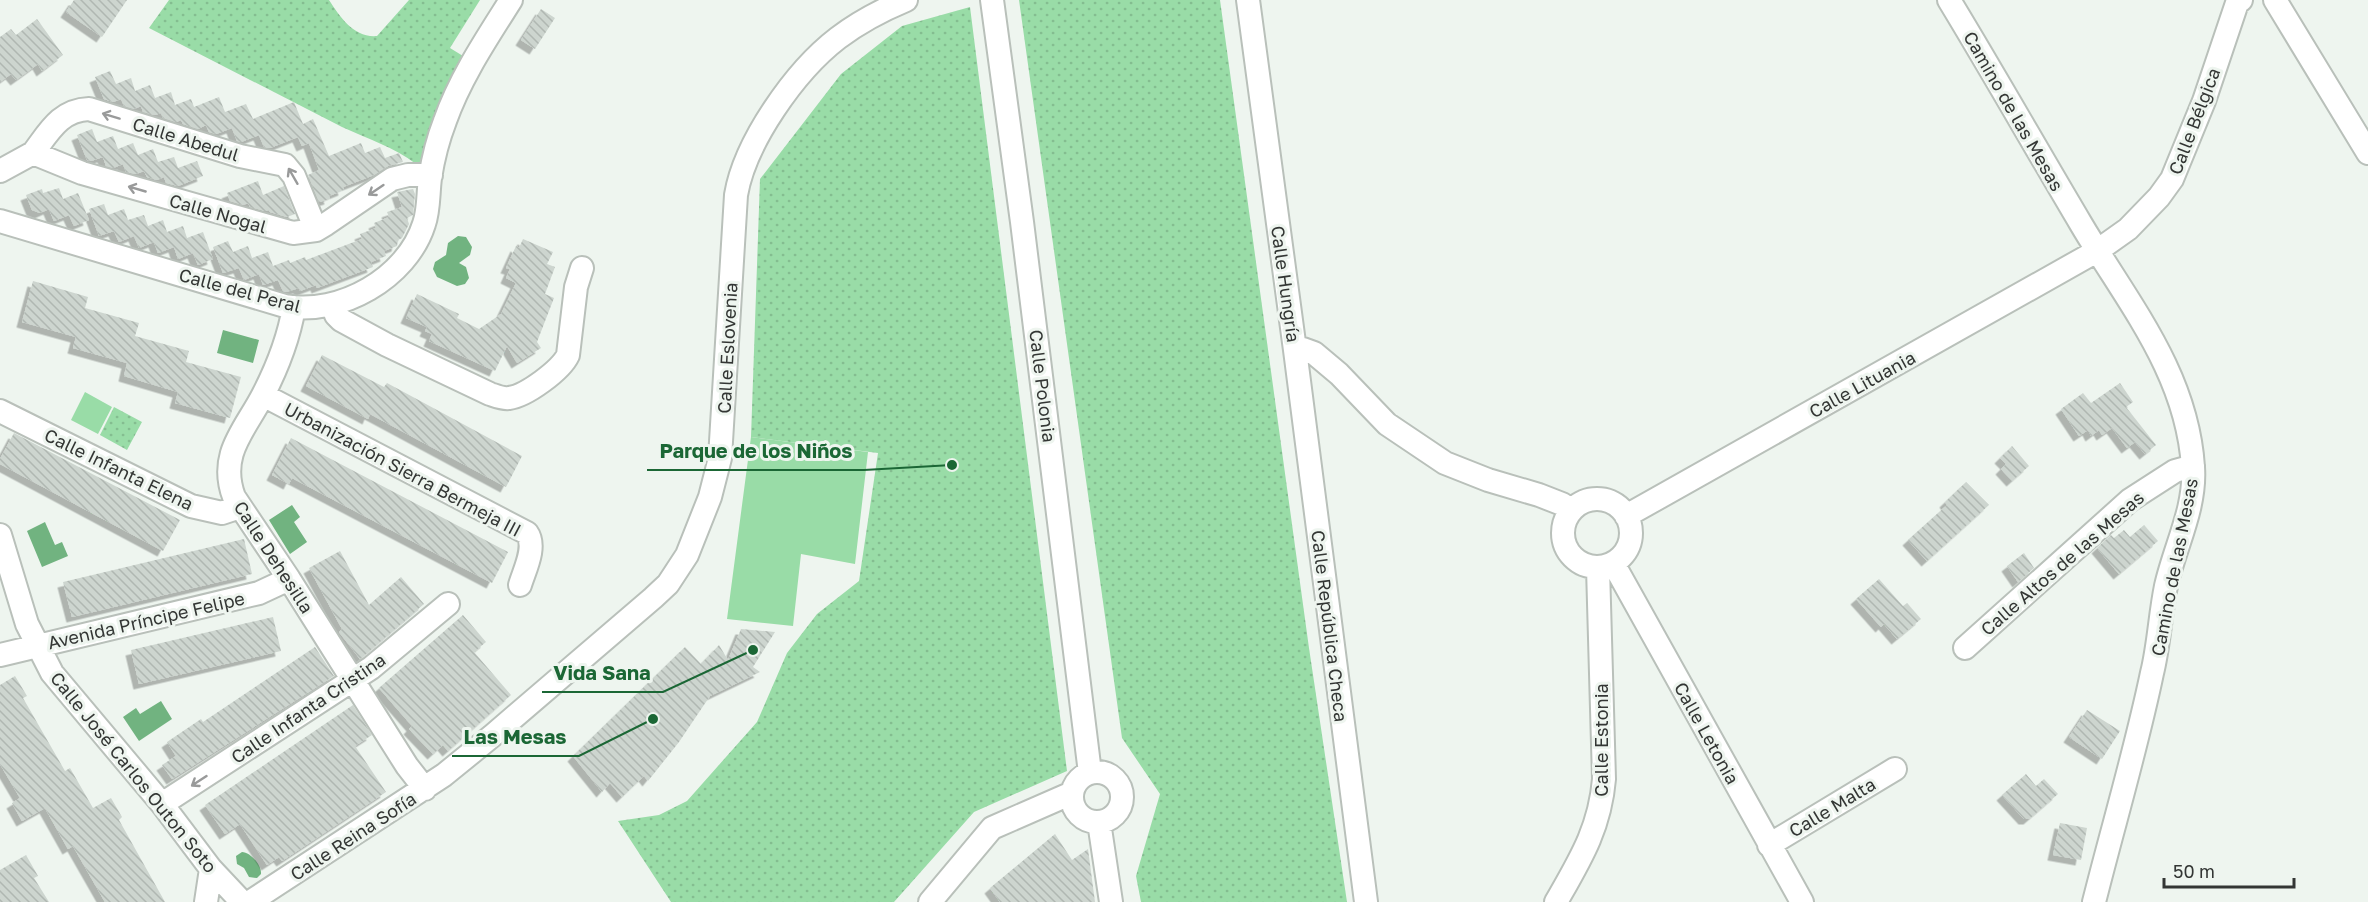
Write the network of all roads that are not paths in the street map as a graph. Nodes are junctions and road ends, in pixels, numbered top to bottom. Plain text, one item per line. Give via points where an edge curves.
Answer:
1 (511, 0) edge
2 (906, 0) edge
3 (992, 0) edge
4 (1248, 0) edge
5 (1948, 0) edge
6 (2241, 0) edge
7 (2275, 0) edge
8 (33, 153) junction
9 (2368, 153) edge
10 (0, 171) edge
11 (430, 175) junction
12 (0, 221) edge
13 (316, 230) junction
14 (2097, 252) junction
15 (582, 268) dead end
16 (332, 304) junction
17 (294, 307) junction
18 (1295, 350) junction
19 (263, 395) junction
20 (0, 411) edge
21 (2193, 466) junction
22 (240, 507) junction
23 (1571, 510) junction
24 (1626, 516) junction
25 (0, 535) edge
26 (1606, 565) junction
27 (289, 579) junction
28 (520, 585) dead end
29 (448, 604) dead end
30 (39, 646) junction
31 (1965, 648) dead end
32 (0, 655) edge
33 (354, 680) junction
34 (1895, 769) dead end
35 (1090, 773) junction
36 (425, 789) junction
37 (1072, 793) junction
38 (162, 804) junction
39 (1099, 822) junction
40 (1769, 845) junction
41 (211, 868) junction
42 (206, 902) edge
43 (242, 902) edge
44 (250, 902) edge
45 (930, 902) edge
46 (1111, 902) edge
47 (1366, 902) edge
48 (1556, 902) edge
49 (1802, 902) edge
50 (2094, 902) edge

1 - 11 street, Calle del Peral via 460,87 445,120
2 - 36 street, Calle Eslovenia via 858,23 818,56 773,112 742,168 736,195 720,458 704,515 678,571 623,624
3 - 35 street, Calle Polonia
4 - 18 street, Calle Hungría
5 - 14 street, Camino de las Mesas
6 - 14 street, Calle Bélgica via 2172,179 2128,229
7 - 9 street
8 - 10 street
13 -> 8 street, Calle Nogal via 281,231 82,173
13 -> 8 street, Calle Abedul via 294,176 285,165 240,156 89,109 67,114 56,122
11 -> 13 street via 392,179
11 - 16 street, Calle del Peral via 425,221 405,257 370,287
12 - 17 street, Calle del Peral
14 - 21 street, Camino de las Mesas via 2130,298 2171,373 2187,423
14 - 24 street, Calle Lituania
15 - 16 street via 564,363 535,386 506,399 341,320
16 - 17 street, Calle del Peral
17 - 19 street, Calle Dehesilla via 286,339
18 - 23 street, Calle Hungría via 1314,353 1388,424 1425,452 1466,472 1539,495
18 - 47 street, Calle República Checa
19 - 22 street, Calle Dehesilla via 240,433 229,465 230,488
19 - 28 street, Urbanización Sierra Bermeja III via 527,533 531,547
20 - 22 street, Calle Infanta Elena via 191,506 222,513
21 - 31 street, Calle Altos de las Mesas via 2175,471 2130,500
21 - 50 street, Camino de las Mesas via 2190,504 2167,585 2153,671
22 - 27 street, Calle Dehesilla
23 - 24 street via 1600,499 1620,508
23 - 26 street via 1563,531 1568,553 1587,566
24 - 26 street via 1631,537 1622,557
25 - 30 street, Calle José Carlos Outon Soto via 27,624
26 - 40 street, Calle Letonia
26 - 48 street, Calle Estonia via 1602,803 1588,844
27 - 30 street, Avenida Príncipe Felipe via 259,593
27 - 33 street, Calle Dehesilla
29 - 33 street, Calle Infanta Cristina
30 - 32 street, Avenida Príncipe Felipe
30 - 38 street, Calle José Carlos Outon Soto via 58,681
33 - 36 street, Calle Dehesilla
33 -> 38 street, Calle Infanta Cristina
34 - 40 street, Calle Malta
35 - 37 street via 1078,780
35 - 39 street via 1114,778 1122,792 1119,809
36 - 44 street, Calle Reina Sofía
37 - 39 street via 1078,814
37 - 45 street via 992,828
38 - 41 street, Calle José Carlos Outon Soto
39 - 46 street
40 - 49 street, Calle Letonia
41 - 42 street
41 - 43 street, Calle José Carlos Outon Soto

